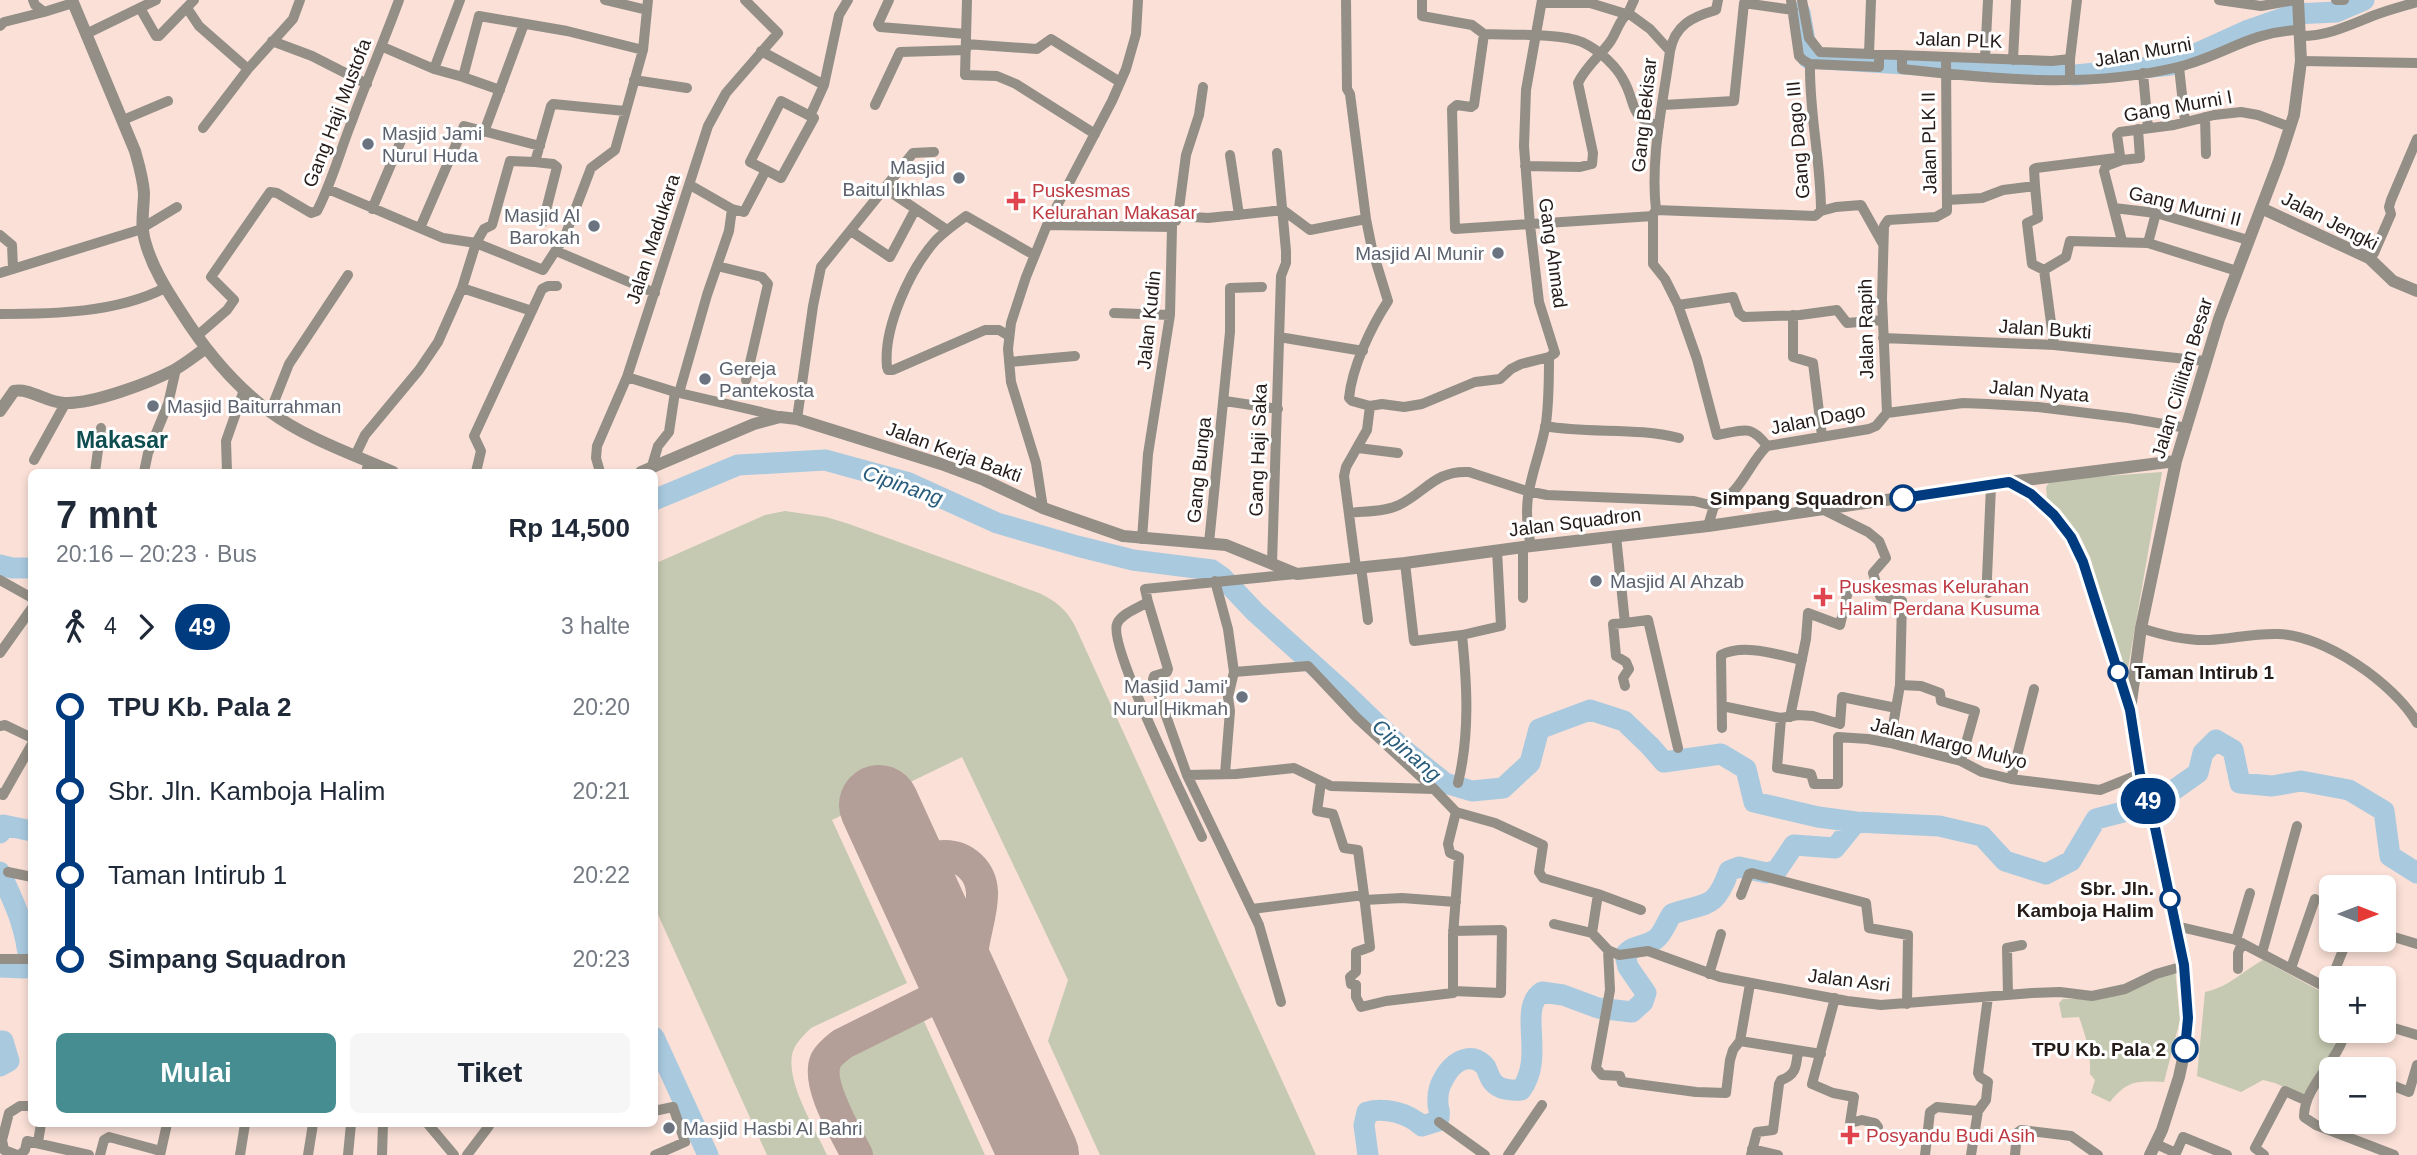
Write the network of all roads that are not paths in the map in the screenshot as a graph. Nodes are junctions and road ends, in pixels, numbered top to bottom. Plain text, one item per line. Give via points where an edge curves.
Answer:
1 (33, 0) edge
2 (156, 0) edge
3 (300, 0) edge
4 (399, 0) edge
5 (460, 0) edge
6 (605, 0) edge
7 (745, 0) edge
8 (848, 0) edge
9 (890, 0) edge
10 (967, 0) edge
11 (1138, 0) edge
12 (1346, 0) edge
13 (1422, 0) edge
14 (1634, 0) edge
15 (1802, 0) edge
16 (1871, 0) edge
17 (1988, 0) edge
18 (2016, 0) edge
19 (2077, 0) edge
20 (2219, 0) edge
21 (2336, 0) edge
22 (2344, 0) edge
23 (72, 1) edge
24 (1542, 2) edge
25 (2297, 2) edge
26 (2417, 2) edge
27 (190, 4) edge
28 (647, 5) edge
29 (1717, 5) edge
30 (1792, 5) edge
31 (140, 8) junction
32 (44, 12) junction
33 (1627, 13) junction
34 (524, 24) junction
35 (1800, 25) junction
36 (0, 26) edge
37 (2300, 31) junction
38 (86, 34) junction
39 (1484, 34) junction
40 (1535, 37) junction
41 (272, 41) junction
42 (966, 42) junction
43 (383, 47) junction
44 (643, 50) junction
45 (761, 51) junction
46 (1670, 51) junction
47 (1600, 54) junction
48 (1815, 58) junction
49 (1985, 58) junction
50 (1877, 59) junction
51 (2070, 60) junction
52 (2007, 61) junction
53 (2301, 61) junction
54 (1902, 62) junction
55 (2417, 64) edge
56 (1945, 66) junction
57 (2179, 67) junction
58 (248, 69) junction
59 (434, 69) junction
60 (2143, 73) junction
61 (463, 77) junction
62 (2003, 78) junction
63 (2070, 78) junction
64 (634, 80) junction
65 (1120, 82) junction
66 (367, 84) junction
67 (824, 85) junction
68 (1203, 87) dead end
69 (687, 88) dead end
70 (500, 89) junction
71 (167, 102) dead end
72 (875, 105) dead end
73 (1663, 105) junction
74 (625, 111) junction
75 (810, 116) junction
76 (2205, 117) junction
77 (123, 120) junction
78 (2185, 122) junction
79 (1660, 126) junction
80 (2290, 127) junction
81 (204, 128) dead end
82 (2143, 128) junction
83 (484, 132) junction
84 (1095, 134) junction
85 (403, 136) dead end
86 (2417, 139) edge
87 (540, 146) junction
88 (934, 152) dead end
89 (1277, 153) dead end
90 (2206, 154) dead end
91 (1230, 155) dead end
92 (535, 162) junction
93 (1525, 166) junction
94 (765, 170) junction
95 (690, 185) junction
96 (2035, 186) junction
97 (328, 189) junction
98 (886, 189) junction
99 (1947, 200) junction
100 (177, 207) dead end
101 (372, 208) junction
102 (2114, 208) junction
103 (2261, 208) junction
104 (732, 209) junction
105 (915, 210) junction
106 (1283, 210) junction
107 (1821, 211) junction
108 (1654, 213) junction
109 (2156, 214) junction
110 (1239, 215) junction
111 (1178, 216) junction
112 (1366, 219) junction
113 (543, 222) dead end
114 (1047, 225) junction
115 (1530, 225) junction
116 (1172, 227) junction
117 (142, 228) junction
118 (419, 228) junction
119 (947, 230) junction
120 (851, 231) junction
121 (0, 235) edge
122 (2248, 240) junction
123 (2122, 241) junction
124 (476, 243) junction
125 (2148, 243) junction
126 (1883, 244) junction
127 (556, 251) junction
128 (1034, 255) junction
129 (2369, 258) junction
130 (717, 266) junction
131 (13, 268) junction
132 (2044, 270) junction
133 (2237, 271) junction
134 (0, 273) edge
135 (348, 275) dead end
136 (557, 286) dead end
137 (1262, 287) dead end
138 (165, 288) junction
139 (462, 288) junction
140 (2417, 291) edge
141 (655, 293) junction
142 (1678, 304) junction
143 (532, 311) junction
144 (1114, 313) dead end
145 (0, 314) edge
146 (1170, 315) junction
147 (1793, 315) junction
148 (1882, 320) junction
149 (197, 336) junction
150 (1009, 336) junction
151 (1279, 337) junction
152 (1883, 338) junction
153 (2054, 345) junction
154 (206, 348) junction
155 (1363, 351) junction
156 (1075, 356) dead end
157 (1549, 357) junction
158 (2205, 361) junction
159 (1009, 362) junction
160 (176, 369) junction
161 (626, 377) junction
162 (746, 380) dead end
163 (244, 390) junction
164 (677, 392) junction
165 (1224, 401) junction
166 (65, 404) junction
167 (1370, 406) junction
168 (1278, 409) junction
169 (0, 411) edge
170 (270, 412) junction
171 (1887, 412) junction
172 (780, 417) junction
173 (797, 419) junction
174 (1545, 426) junction
175 (101, 428) dead end
176 (2187, 428) junction
177 (1822, 436) junction
178 (1679, 438) dead end
179 (1767, 446) junction
180 (1358, 449) junction
181 (1398, 453) dead end
182 (355, 456) junction
183 (34, 460) dead end
184 (2176, 461) junction
185 (368, 467) edge
186 (95, 469) edge
187 (145, 469) edge
188 (227, 469) edge
189 (477, 469) edge
190 (599, 469) edge
191 (646, 469) edge
192 (2009, 482) junction
193 (1991, 486) junction
194 (1527, 491) junction
195 (1714, 506) junction
196 (1043, 508) junction
197 (1824, 510) junction
198 (1349, 513) junction
199 (1707, 526) junction
200 (1616, 536) junction
201 (1142, 539) junction
202 (1209, 542) junction
203 (1527, 546) junction
204 (1497, 550) junction
205 (1405, 563) junction
206 (1272, 564) junction
207 (1359, 568) junction
208 (1297, 574) junction
209 (0, 580) edge
210 (1217, 581) junction
211 (1876, 584) junction
212 (1988, 593) dead end
213 (28, 596) edge
214 (1523, 598) dead end
215 (1148, 602) junction
216 (28, 614) edge
217 (1368, 620) dead end
218 (1625, 623) junction
219 (2141, 628) junction
220 (1462, 635) junction
221 (0, 653) edge
222 (1801, 660) junction
223 (1234, 672) junction
224 (1900, 685) junction
225 (1625, 686) dead end
226 (2034, 689) dead end
227 (1722, 706) junction
228 (1896, 708) junction
229 (2130, 710) junction
230 (1785, 717) junction
231 (2417, 723) edge
232 (1840, 724) junction
233 (0, 726) edge
234 (1722, 728) dead end
235 (28, 736) edge
236 (1838, 737) junction
237 (1890, 743) junction
238 (1678, 748) dead end
239 (28, 751) edge
240 (1961, 761) junction
241 (1225, 774) junction
242 (1188, 775) junction
243 (2141, 777) junction
244 (2011, 779) junction
245 (1321, 782) junction
246 (1458, 782) dead end
247 (1434, 789) junction
248 (0, 793) edge
249 (1456, 812) junction
250 (2297, 827) dead end
251 (1202, 837) dead end
252 (8, 872) dead end
253 (28, 876) edge
254 (2250, 893) dead end
255 (1741, 895) dead end
256 (1364, 897) junction
257 (1597, 898) junction
258 (2315, 899) dead end
259 (1456, 902) junction
260 (1252, 909) junction
261 (1641, 910) dead end
262 (1554, 923) dead end
263 (2176, 926) junction
264 (1453, 931) junction
265 (1592, 933) junction
266 (1721, 934) dead end
267 (2396, 938) edge
268 (2239, 942) junction
269 (2417, 944) edge
270 (2022, 945) dead end
271 (1608, 950) junction
272 (2262, 953) junction
273 (0, 958) edge
274 (28, 959) edge
275 (2184, 965) junction
276 (2291, 968) junction
277 (2238, 970) dead end
278 (1709, 974) junction
279 (2319, 983) edge
280 (1750, 984) junction
281 (1453, 991) junction
282 (2008, 995) junction
283 (1988, 997) junction
284 (1835, 998) junction
285 (1281, 1002) dead end
286 (1906, 1004) junction
287 (2396, 1029) edge
288 (2417, 1035) edge
289 (1740, 1041) junction
290 (1798, 1051) junction
291 (1821, 1054) junction
292 (2417, 1065) edge
293 (2319, 1081) edge
294 (2396, 1087) edge
295 (2307, 1101) junction
296 (1542, 1105) dead end
297 (28, 1106) edge
298 (658, 1110) edge
299 (1978, 1111) junction
300 (1439, 1122) dead end
301 (40, 1127) edge
302 (166, 1127) edge
303 (245, 1127) edge
304 (313, 1127) edge
305 (351, 1127) edge
306 (383, 1127) edge
307 (431, 1127) edge
308 (488, 1127) edge
309 (1878, 1127) dead end
310 (38, 1142) junction
311 (2153, 1150) edge
312 (1751, 1152) edge
313 (160, 1153) edge
314 (18, 1155) edge
315 (89, 1155) edge
316 (100, 1155) edge
317 (240, 1155) edge
318 (308, 1155) edge
319 (348, 1155) edge
320 (382, 1155) edge
321 (454, 1155) edge
322 (467, 1155) edge
323 (655, 1155) edge
324 (1485, 1155) edge
325 (1508, 1155) edge
326 (1778, 1155) edge
327 (1925, 1155) edge
328 (1971, 1155) edge
329 (2015, 1155) edge
330 (2098, 1155) edge
331 (2228, 1155) edge
332 (2264, 1155) edge
333 (2394, 1155) edge

1 - 32 street
2 - 31 street
3 - 41 street via 293,19
4 - 43 street, Gang Haji Mustofa
5 - 59 street
6 - 28 street
7 - 45 street, Jalan Madukara via 778,33
8 - 67 street via 839,15
9 - 42 street via 880,27
10 - 42 street
11 - 65 street via 1132,52
12 - 112 street via 1347,89
13 - 39 street via 1422,16 1476,27
14 - 33 street
15 - 35 street
16 - 50 street
17 - 49 street
18 - 52 street
19 - 51 street
20 - 25 street via 2261,6
21 - 22 street
23 - 32 street
23 - 38 street
24 - 33 street via 1590,4
24 - 40 street, Gang Ahmad
25 - 37 street, Jalan Cililitan Besar
26 - 37 street, Jalan Murni via 2317,36
27 - 31 street via 159,36
27 - 58 street via 199,26
28 - 44 street
29 - 46 street via 1684,23 1672,39
30 - 35 street
30 - 73 street via 1744,3 1734,101
31 - 38 street
32 - 36 street
33 - 46 street, Gang Bekisar
33 - 47 street
34 - 44 street
34 - 61 street via 479,16
34 - 70 street
35 - 48 street
35 - 48 street via 1800,58
37 - 53 street, Jalan Cililitan Besar
37 - 57 street, Jalan Murni via 2263,34
38 - 77 street
39 - 40 street
39 - 115 street via 1474,105 1452,109 1454,226 1458,230
40 - 47 street via 1577,40
40 - 93 street, Gang Ahmad via 1526,90
41 - 58 street
41 - 66 street
42 - 65 street via 1037,49 1051,39
42 - 72 street via 900,52
42 - 84 street via 965,75 997,76 1016,84
43 - 59 street
43 - 66 street, Gang Haji Mustofa
44 - 64 street
45 - 67 street
45 - 95 street, Jalan Madukara via 718,107 702,140
46 - 73 street, Gang Bekisar
47 - 79 street via 1624,80 1639,117
47 - 93 street via 1577,86 1592,164
48 - 50 street, Jalan PLK
48 - 50 street
48 - 107 street, Gang Dago III via 1813,124
49 - 52 street, Jalan PLK
49 - 56 street, Jalan PLK
50 - 54 street, Jalan PLK
51 - 52 street, Jalan PLK
51 - 63 street
52 - 62 street, Jalan PLK
53 - 55 street
53 - 80 street, Jalan Cililitan Besar
54 - 56 street, Jalan PLK
54 - 56 street
56 - 62 street, Jalan PLK
56 - 99 street, Jalan PLK II
57 - 60 street, Jalan Murni
57 - 78 street
58 - 81 street
59 - 61 street
60 - 63 street, Jalan Murni
60 - 82 street
61 - 70 street
62 - 63 street, Jalan PLK
64 - 69 street
64 - 74 street
65 - 84 street
66 - 97 street, Gang Haji Mustofa
67 - 75 street
68 - 111 street via 1186,155
70 - 83 street
71 - 77 street
73 - 79 street, Gang Bekisar
74 - 87 street via 553,104
74 - 127 street via 615,150 591,168
75 - 94 street via 814,118 781,178
75 - 94 street via 781,101 750,162
76 - 78 street, Gang Murni I
76 - 80 street, Gang Murni I via 2241,112
76 - 90 street
77 - 117 street via 142,173
78 - 82 street, Gang Murni I
79 - 108 street, Gang Bekisar
80 - 103 street, Jalan Cililitan Besar
82 - 96 street, Gang Murni I via 2118,133 2119,156 2034,169
82 - 102 street via 2140,158 2106,166 2103,176
83 - 87 street
83 - 118 street via 463,127
84 - 114 street
85 - 101 street
86 - 129 street via 2391,200 2391,214
87 - 92 street
88 - 98 street via 913,153
89 - 106 street, Gang Haji Saka
91 - 110 street
92 - 113 street via 556,167
92 - 124 street via 510,161 492,225
93 - 115 street, Gang Ahmad
94 - 104 street via 746,211
95 - 104 street
95 - 141 street, Jalan Madukara
96 - 99 street via 1982,198
96 - 132 street via 2038,218 2027,223 2032,264
97 - 101 street
97 - 149 street, Gang Haji Mustofa via 317,211 311,213 270,192 211,277 234,300
98 - 105 street
98 - 120 street
99 - 126 street, Jalan PLK II via 1947,211 1941,216 1886,222
100 - 117 street
101 - 118 street
102 - 109 street, Gang Murni II
102 - 123 street
103 - 122 street, Jalan Cililitan Besar
103 - 129 street, Jalan Jengki
104 - 130 street
105 - 119 street
105 - 120 street via 890,257
106 - 110 street
106 - 112 street via 1310,230
106 - 151 street, Gang Haji Saka via 1286,263 1281,276
107 - 108 street via 1815,216
107 - 126 street, Gang Dago III via 1861,205
108 - 115 street
108 - 142 street, Gang Bekisar via 1653,264
109 - 122 street, Gang Murni II
109 - 125 street
110 - 111 street
111 - 116 street
112 - 155 street via 1388,301
114 - 116 street
114 - 128 street
115 - 157 street, Gang Ahmad via 1539,302 1555,352
116 - 146 street, Jalan Kudin
117 - 131 street
117 - 138 street
118 - 124 street via 443,238
119 - 128 street via 966,216
119 - 150 street via 925,254 904,292 888,343 888,370 985,330
120 - 173 street via 821,267
121 - 131 street via 13,246
122 - 133 street, Jalan Cililitan Besar
123 - 125 street
123 - 132 street via 2070,241 2066,257
124 - 127 street via 543,270
124 - 139 street
125 - 133 street
126 - 148 street, Jalan Rapih
127 - 141 street
128 - 150 street
129 - 140 street, Jalan Jengki via 2393,281
130 - 162 street via 762,277 768,284
130 - 164 street
131 - 134 street
132 - 153 street
133 - 158 street, Jalan Cililitan Besar
135 - 170 street via 289,364
136 - 143 street via 542,289
137 - 165 street, Gang Bunga via 1230,288
138 - 145 street via 84,309
138 - 149 street
139 - 143 street
139 - 182 street via 430,356 365,435
141 - 161 street, Jalan Madukara
142 - 147 street via 1733,298 1742,316
142 - 179 street, Gang Bekisar via 1717,435 1750,430
143 - 189 street via 474,436 481,451
144 - 146 street
146 - 201 street, Jalan Kudin via 1148,454
147 - 148 street via 1837,310 1847,323
147 - 177 street via 1793,357 1813,363
148 - 152 street, Jalan Rapih
149 - 154 street
150 - 159 street
151 - 155 street
151 - 168 street, Gang Haji Saka
152 - 153 street, Jalan Bukti
152 - 171 street, Jalan Rapih
153 - 158 street, Jalan Bukti
154 - 160 street
154 - 163 street
155 - 167 street via 1349,398
156 - 159 street
157 - 167 street via 1521,364 1500,379 1475,382 1422,404
157 - 174 street, Gang Ahmad
158 - 176 street, Jalan Cililitan Besar
159 - 196 street
160 - 166 street via 151,381
160 - 187 street
161 - 164 street
161 - 190 street, Jalan Madukara via 597,446
163 - 170 street
163 - 188 street via 226,441
164 - 172 street
164 - 191 street via 669,432
165 - 168 street
165 - 202 street, Gang Bunga
166 - 169 street via 22,390 13,391
166 - 183 street
167 - 180 street via 1367,430
168 - 206 street, Gang Haji Saka
170 - 182 street
171 - 176 street, Jalan Nyata via 1988,404
171 - 177 street, Jalan Dago via 1869,429
172 - 173 street, Jalan Kerja Bakti
172 - 191 street, Jalan Kerja Bakti
173 - 196 street, Jalan Kerja Bakti via 941,464
174 - 178 street
174 - 194 street, Gang Ahmad
175 - 186 street
176 - 184 street, Jalan Cililitan Besar
177 - 179 street, Jalan Dago
179 - 195 street, Jalan Dago via 1738,489
180 - 181 street
180 - 198 street via 1344,476
182 - 185 street
184 - 192 street, Jalan Squadron
184 - 219 street, Jalan Cililitan Besar
192 - 193 street, Jalan Squadron
192 - 229 street via 2031,494 2071,537
193 - 197 street, Jalan Squadron
193 - 212 street
194 - 195 street
194 - 198 street via 1460,471 1434,480 1394,507
194 - 203 street, Gang Ahmad
195 - 199 street
196 - 201 street, Jalan Kerja Bakti
197 - 199 street, Jalan Squadron
197 - 211 street via 1880,541 1886,558 1873,573
198 - 207 street
199 - 200 street, Jalan Squadron
200 - 203 street, Jalan Squadron
200 - 218 street
201 - 202 street, Jalan Kerja Bakti
202 - 206 street, Jalan Kerja Bakti via 1243,550
203 - 204 street, Jalan Squadron
203 - 214 street, Gang Ahmad
204 - 205 street, Jalan Squadron
204 - 220 street via 1501,626
205 - 207 street, Jalan Squadron
205 - 220 street via 1414,641
206 - 208 street, Jalan Kerja Bakti
207 - 208 street, Jalan Squadron
207 - 217 street
208 - 210 street, Jalan Squadron
209 - 213 street
210 - 215 street, Jalan Squadron via 1145,589
210 - 223 street
211 - 222 street via 1848,591 1840,625 1808,613
211 - 224 street via 1880,596 1902,601
215 - 242 street via 1168,669 1153,679
215 - 251 street via 1124,615 1116,630 1124,663
216 - 221 street
218 - 225 street via 1613,624 1616,656 1629,669 1623,678
218 - 238 street via 1648,620
219 - 229 street, Jalan Cililitan Besar
219 - 231 street via 2208,640 2246,634 2298,637 2372,674 2404,703
220 - 246 street via 1466,731
222 - 227 street via 1745,650 1721,655
222 - 230 street
223 - 241 street via 1227,698
223 - 247 street via 1308,666
224 - 228 street
224 - 240 street via 1932,689 1940,693 1941,701 1975,711
226 - 244 street
227 - 230 street
227 - 234 street
228 - 232 street via 1842,698
228 - 237 street
229 - 243 street, Jalan Cililitan Besar
230 - 232 street via 1825,718
230 - 236 street via 1778,768 1811,774 1814,785 1838,783
232 - 236 street
233 - 235 street via 5,724
236 - 237 street, Jalan Margo Mulyo
237 - 240 street, Jalan Margo Mulyo
239 - 248 street via 4,795
240 - 244 street, Jalan Margo Mulyo
241 - 242 street
241 - 245 street via 1294,768
242 - 260 street
243 - 244 street, Jalan Margo Mulyo via 2100,790
243 - 263 street, Jalan Cililitan Besar
245 - 247 street
245 - 256 street via 1317,811 1333,814 1344,848 1358,850
247 - 249 street
249 - 257 street via 1540,843 1544,849 1539,875
249 - 259 street via 1448,846 1450,853 1459,857
250 - 272 street
252 - 253 street
254 - 268 street
255 - 286 street via 1752,873 1866,903 1869,928 1908,935
256 - 259 street
256 - 260 street
256 - 281 street via 1370,947 1356,952 1356,972 1350,976 1361,1007
257 - 261 street
257 - 265 street
258 - 276 street
259 - 264 street
260 - 285 street
262 - 265 street
263 - 268 street
263 - 275 street, Jalan Cililitan Besar
264 - 281 street
264 - 281 street via 1502,930 1501,993
265 - 271 street, Jalan Asri
266 - 278 street
267 - 269 street
268 - 272 street
268 - 277 street
270 - 282 street via 2007,948
271 - 278 street, Jalan Asri via 1619,955 1648,951
271 - 289 street via 1611,980 1596,1071 1620,1076 1622,1082 1724,1094 1732,1054
272 - 276 street
273 - 274 street
275 - 282 street, Jalan Asri via 2102,995
275 - 311 street, Jalan Cililitan Besar via 2185,1049
276 - 279 street
278 - 280 street, Jalan Asri
280 - 284 street, Jalan Asri
280 - 289 street
282 - 283 street, Jalan Asri
283 - 286 street, Jalan Asri
283 - 299 street via 1978,1073 1988,1082 1987,1098
284 - 286 street, Jalan Asri
284 - 291 street
287 - 288 street
289 - 290 street
290 - 291 street
290 - 312 street via 1794,1073 1780,1083 1773,1130 1758,1131
291 - 309 street via 1812,1084 1854,1097 1850,1123 1862,1120
292 - 294 street via 2409,1092
293 - 295 street
295 - 332 street via 2285,1091 2255,1148
295 - 333 street via 2304,1113 2309,1122
296 - 325 street
297 - 314 street via 9,1113 2,1140 2,1147
298 - 323 street via 673,1107 685,1142
299 - 327 street via 1933,1109
299 - 328 street
300 - 324 street
301 - 310 street
302 - 313 street
303 - 317 street
304 - 318 street
305 - 319 street
306 - 320 street
307 - 321 street
308 - 322 street
310 - 314 street via 27,1141
310 - 315 street
311 - 331 street via 2176,1153 2183,1137
312 - 326 street
313 - 316 street via 109,1137
329 - 330 street via 2021,1130 2071,1136

